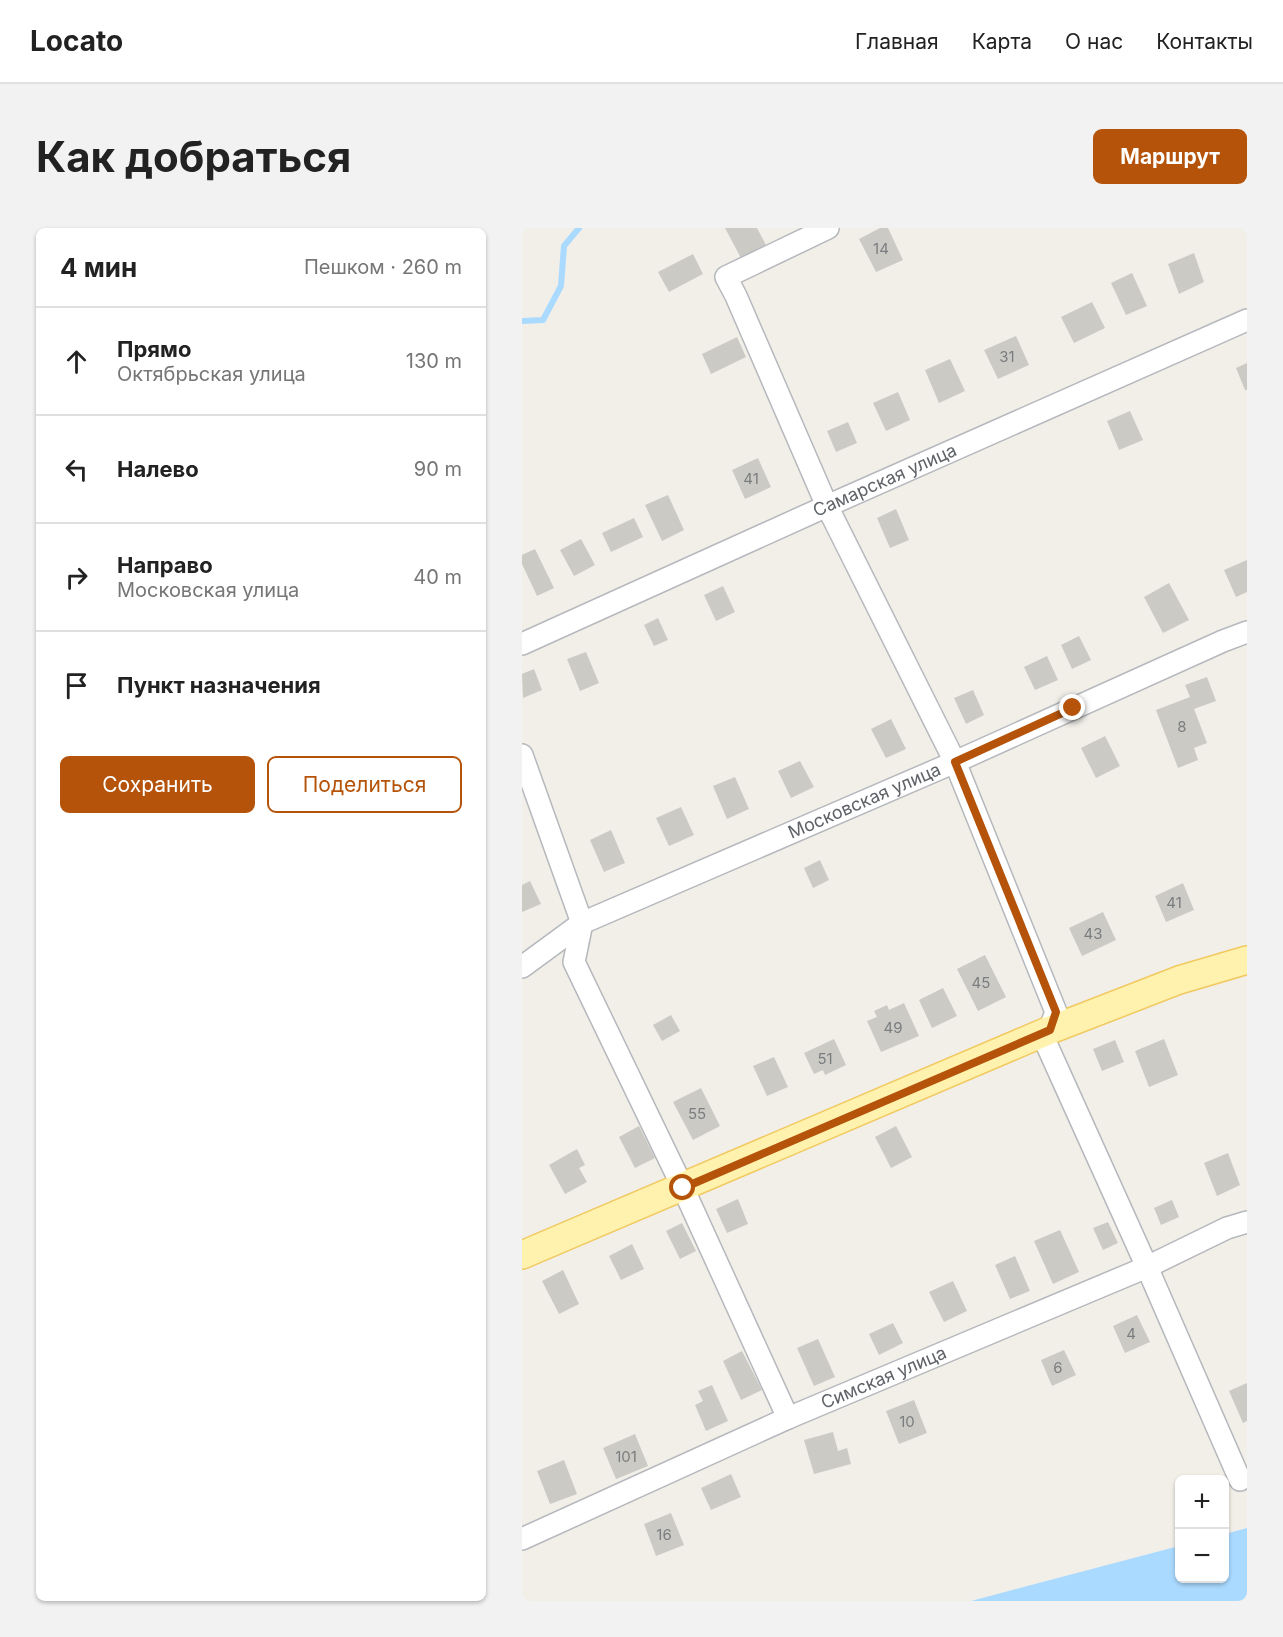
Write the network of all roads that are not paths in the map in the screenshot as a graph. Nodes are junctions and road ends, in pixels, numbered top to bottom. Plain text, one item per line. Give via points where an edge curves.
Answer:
1 (828, 228) edge
2 (1247, 320) edge
3 (827, 506) junction
4 (1247, 632) edge
5 (522, 644) edge
6 (522, 755) edge
7 (955, 762) junction
8 (582, 923) junction
9 (1247, 960) edge
10 (522, 967) edge
11 (1050, 1030) junction
12 (683, 1188) junction
13 (1247, 1222) edge
14 (522, 1255) edge
15 (1147, 1267) junction
16 (788, 1418) junction
17 (1237, 1481) edge
18 (522, 1539) edge

1 - 3 street via 726,277
2 - 3 street, Самарская улица
3 - 5 street, Самарская улица
3 - 7 street
4 - 7 street, Московская улица
6 - 8 street
7 - 8 street, Московская улица
7 - 11 street via 1056,1012
8 - 10 street, Московская улица
8 - 12 street via 574,962
9 - 11 main road via 1179,980
11 - 12 main road
11 - 15 street via 1045,1041
12 - 14 main road
12 - 16 street
13 - 15 street, Симская улица
15 - 16 street, Симская улица
15 - 17 street
16 - 18 street, Симская улица

